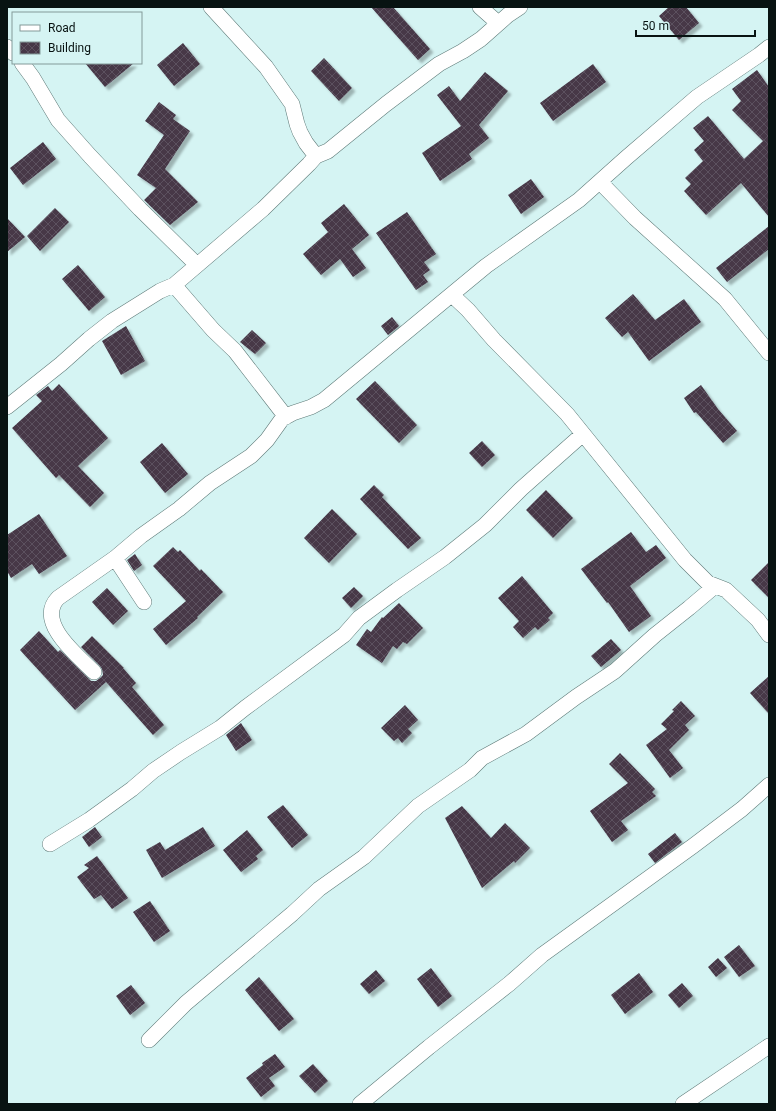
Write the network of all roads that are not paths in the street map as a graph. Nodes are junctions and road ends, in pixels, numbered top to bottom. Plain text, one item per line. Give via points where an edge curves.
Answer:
1 (211, 7) edge
2 (480, 7) edge
3 (520, 7) edge
4 (498, 24) junction
5 (766, 56) edge
6 (23, 64) edge
7 (316, 156) junction
8 (600, 182) junction
9 (198, 265) junction
10 (174, 285) junction
11 (452, 295) junction
12 (769, 353) edge
13 (7, 407) edge
14 (286, 417) junction
15 (583, 434) junction
16 (115, 558) junction
17 (715, 586) junction
18 (144, 602) dead end
19 (769, 635) edge
20 (94, 672) dead end
21 (769, 785) edge
22 (50, 844) dead end
23 (149, 1040) dead end
24 (769, 1046) edge
25 (691, 1102) edge
26 (360, 1104) edge

1 - 7 street via 266,67 292,104 300,132
2 - 4 street
3 - 4 street
4 - 7 street via 463,52 440,64 386,104 328,151
5 - 8 street via 697,97
6 - 9 street via 58,120 135,203
7 - 9 street via 263,209
8 - 11 street via 579,200 486,266
8 - 12 street via 635,218 725,299
9 - 10 street
10 - 13 street via 160,291 106,326
10 - 14 street via 235,351
11 - 14 street via 324,400
11 - 15 street via 567,414
14 - 16 street via 251,456 210,483
15 - 17 street via 685,560 708,583
15 - 22 street via 484,525 445,557 359,618 344,635 220,728 153,771 89,820
16 - 18 street
16 - 20 street via 58,598 51,609 51,618 61,638
17 - 19 street via 726,590 758,620
17 - 23 street via 615,671 526,734 482,758 470,770 418,806 364,857 319,889 186,1003
21 - 26 street via 693,846 542,955
24 - 25 street

